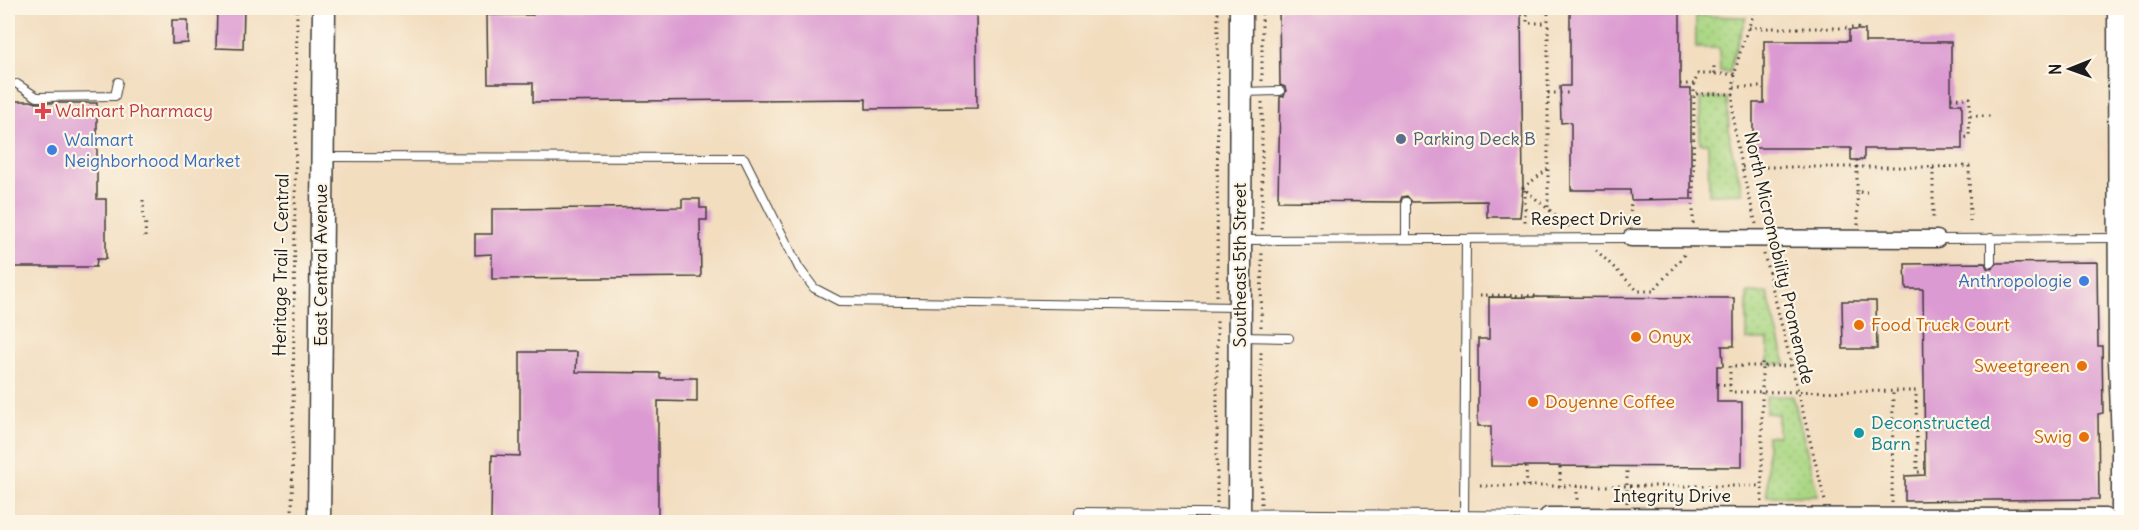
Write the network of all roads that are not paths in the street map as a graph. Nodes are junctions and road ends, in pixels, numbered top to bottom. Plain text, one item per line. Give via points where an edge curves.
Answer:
1 (324, 8) edge
2 (1241, 8) edge
3 (2119, 8) edge
4 (118, 82) dead end
5 (17, 84) dead end
6 (1280, 91) dead end
7 (1241, 92) junction
8 (322, 157) junction
9 (1406, 202) dead end
10 (1630, 238) joint
11 (1935, 238) joint
12 (1991, 238) junction
13 (2119, 238) junction
14 (1406, 239) junction
15 (1466, 239) junction
16 (1240, 240) junction
17 (1991, 263) dead end
18 (1240, 307) junction
19 (1240, 338) junction
20 (1289, 338) dead end
21 (1464, 516) junction
22 (1239, 518) edge
23 (1548, 519) edge
24 (2114, 520) edge
25 (320, 522) edge
26 (1078, 522) edge

1 - 8 main road, East Central Avenue
2 - 7 main road, Southeast 5th Street
3 - 13 main road
4 - 5 lane via 115,96 37,97
6 - 7 lane
7 - 16 main road, Southeast 5th Street
8 - 18 lane via 744,158 799,268 814,288 838,301
8 - 25 main road, East Central Avenue
9 - 14 lane
10 - 11 street, Respect Drive via 1696,234
10 - 15 lane, Respect Drive
11 - 12 lane, Respect Drive
12 - 13 lane, Respect Drive
12 - 17 lane
13 - 24 main road
14 - 15 lane, Respect Drive
14 - 16 lane, Respect Drive
15 - 21 lane
16 - 18 main road, Southeast 5th Street
18 - 19 main road, Southeast 5th Street
19 - 20 lane
19 - 22 main road, Southeast 5th Street
21 - 22 lane, Integrity Drive
21 - 23 lane, Integrity Drive
22 - 26 lane, Integrity Drive via 1078,512
23 - 24 street, Integrity Drive via 1892,515

